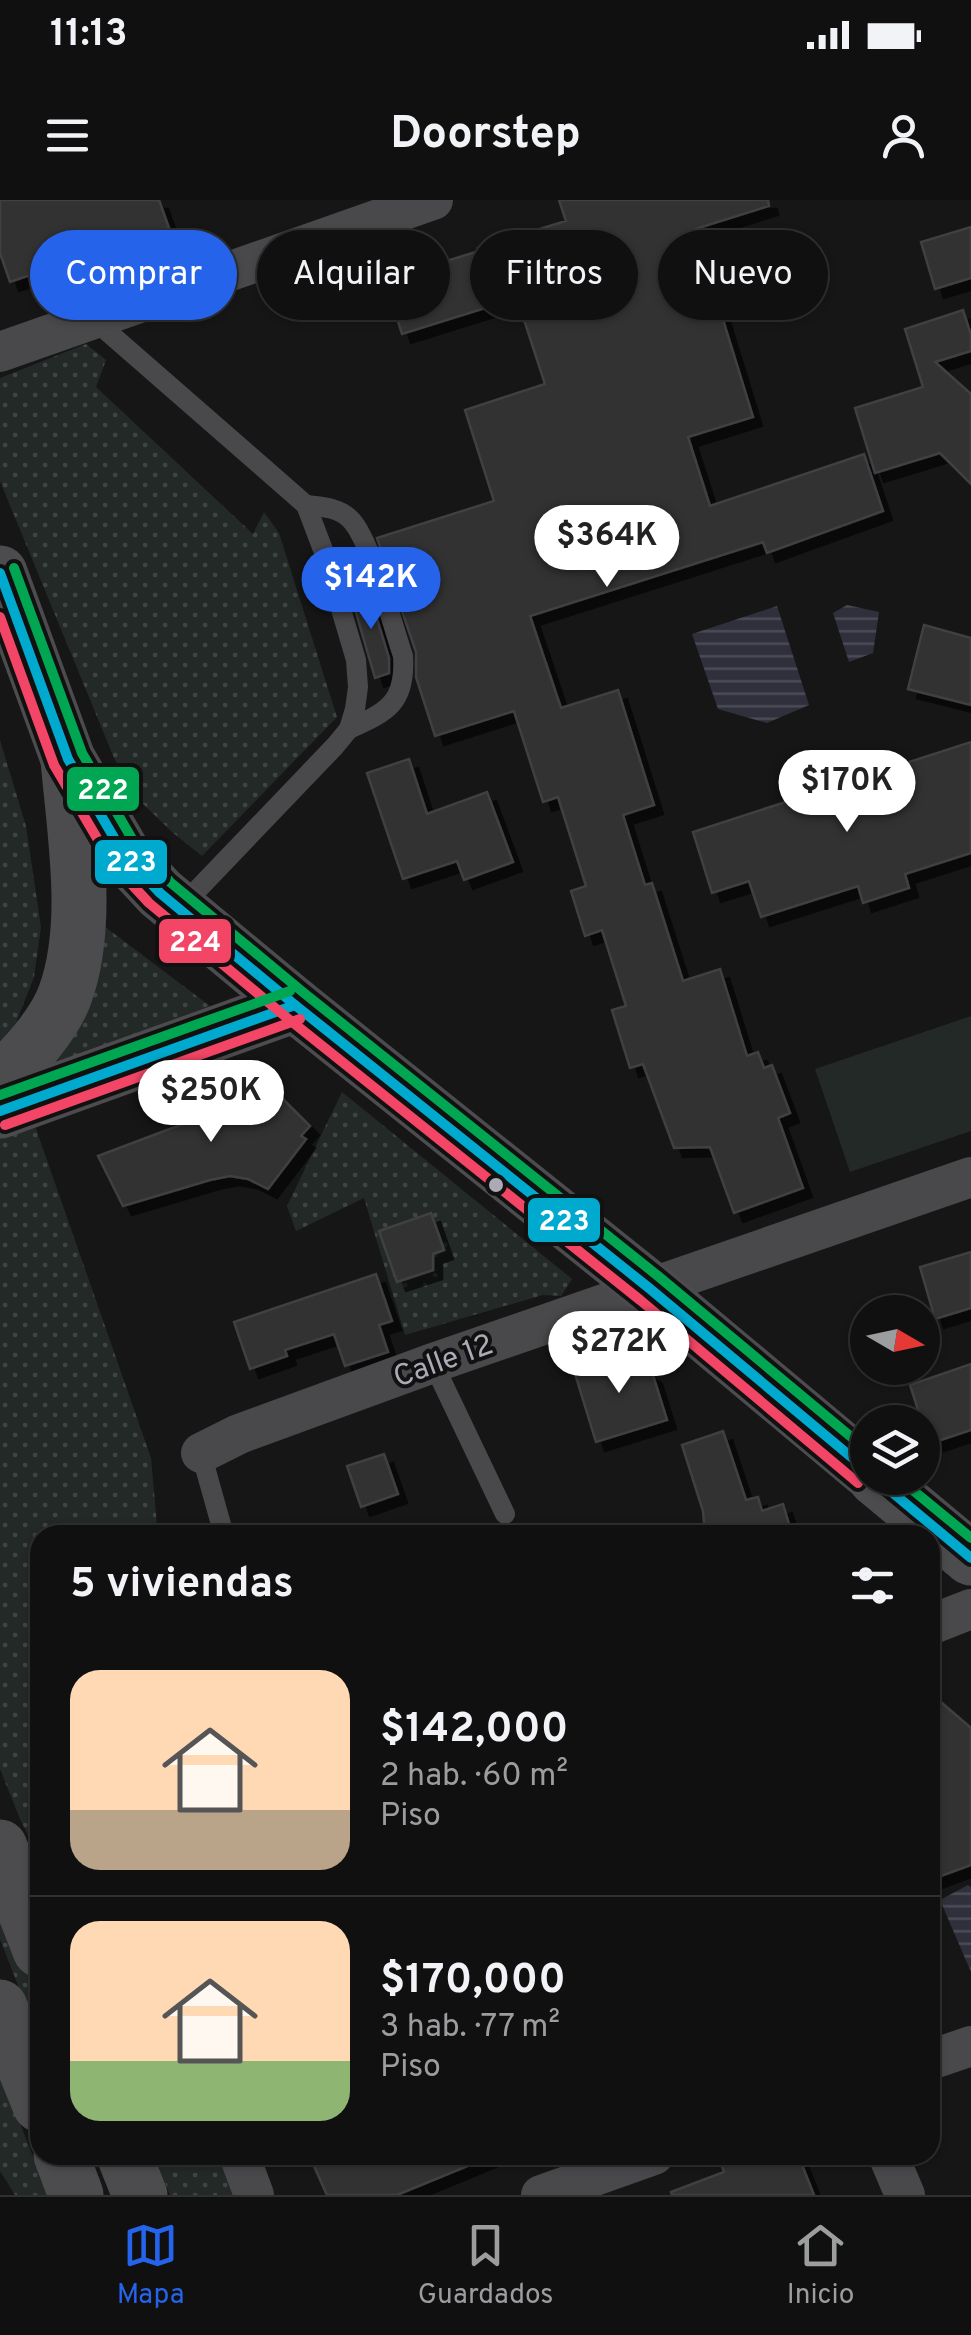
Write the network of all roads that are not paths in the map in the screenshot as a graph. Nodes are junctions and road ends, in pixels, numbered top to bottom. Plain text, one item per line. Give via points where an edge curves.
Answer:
1 (433, 200) edge
2 (237, 269) edge
3 (90, 320) edge
4 (94, 320) edge
5 (0, 352) edge
6 (306, 505) junction
7 (0, 573) edge
8 (348, 729) junction
9 (68, 759) junction
10 (178, 909) junction
11 (295, 1005) junction
12 (0, 1080) edge
13 (0, 1111) edge
14 (971, 1178) edge
15 (649, 1288) junction
16 (433, 1363) junction
17 (201, 1452) joint
18 (850, 1456) edge
19 (895, 1495) edge
20 (505, 1514) dead end
21 (221, 1525) edge
22 (931, 1525) edge
23 (940, 1532) edge
24 (971, 1558) edge
25 (971, 1608) edge
26 (940, 1621) edge
27 (0, 1847) edge
28 (30, 1923) edge
29 (0, 2007) edge
30 (971, 2046) edge
31 (940, 2057) edge
32 (30, 2080) edge
33 (64, 2165) edge
34 (128, 2165) edge
35 (243, 2165) edge
36 (629, 2165) edge
37 (892, 2165) edge
38 (564, 2191) edge
39 (76, 2195) edge
40 (140, 2195) edge
41 (254, 2195) edge
42 (905, 2195) edge

1 - 2 street
3 - 5 street
4 - 6 lane
6 - 8 lane via 356,660
6 - 8 lane via 334,508 351,520 366,545 403,656 396,698 382,714
7 - 9 main road
8 - 10 lane
9 - 10 main road via 123,853
9 - 12 highway via 79,892 71,970 41,1036
10 - 11 main road
11 - 13 highway
11 - 15 main road
14 - 15 street, Calle 12
15 - 16 street, Calle 12
15 - 18 main road
16 - 17 street, Calle 12
16 - 20 lane
17 - 21 lane
19 - 22 main road
23 - 24 main road
25 - 26 street
27 - 28 highway
29 - 32 highway
30 - 31 street
33 - 39 highway
34 - 40 highway
35 - 41 street
36 - 38 street
37 - 42 street

